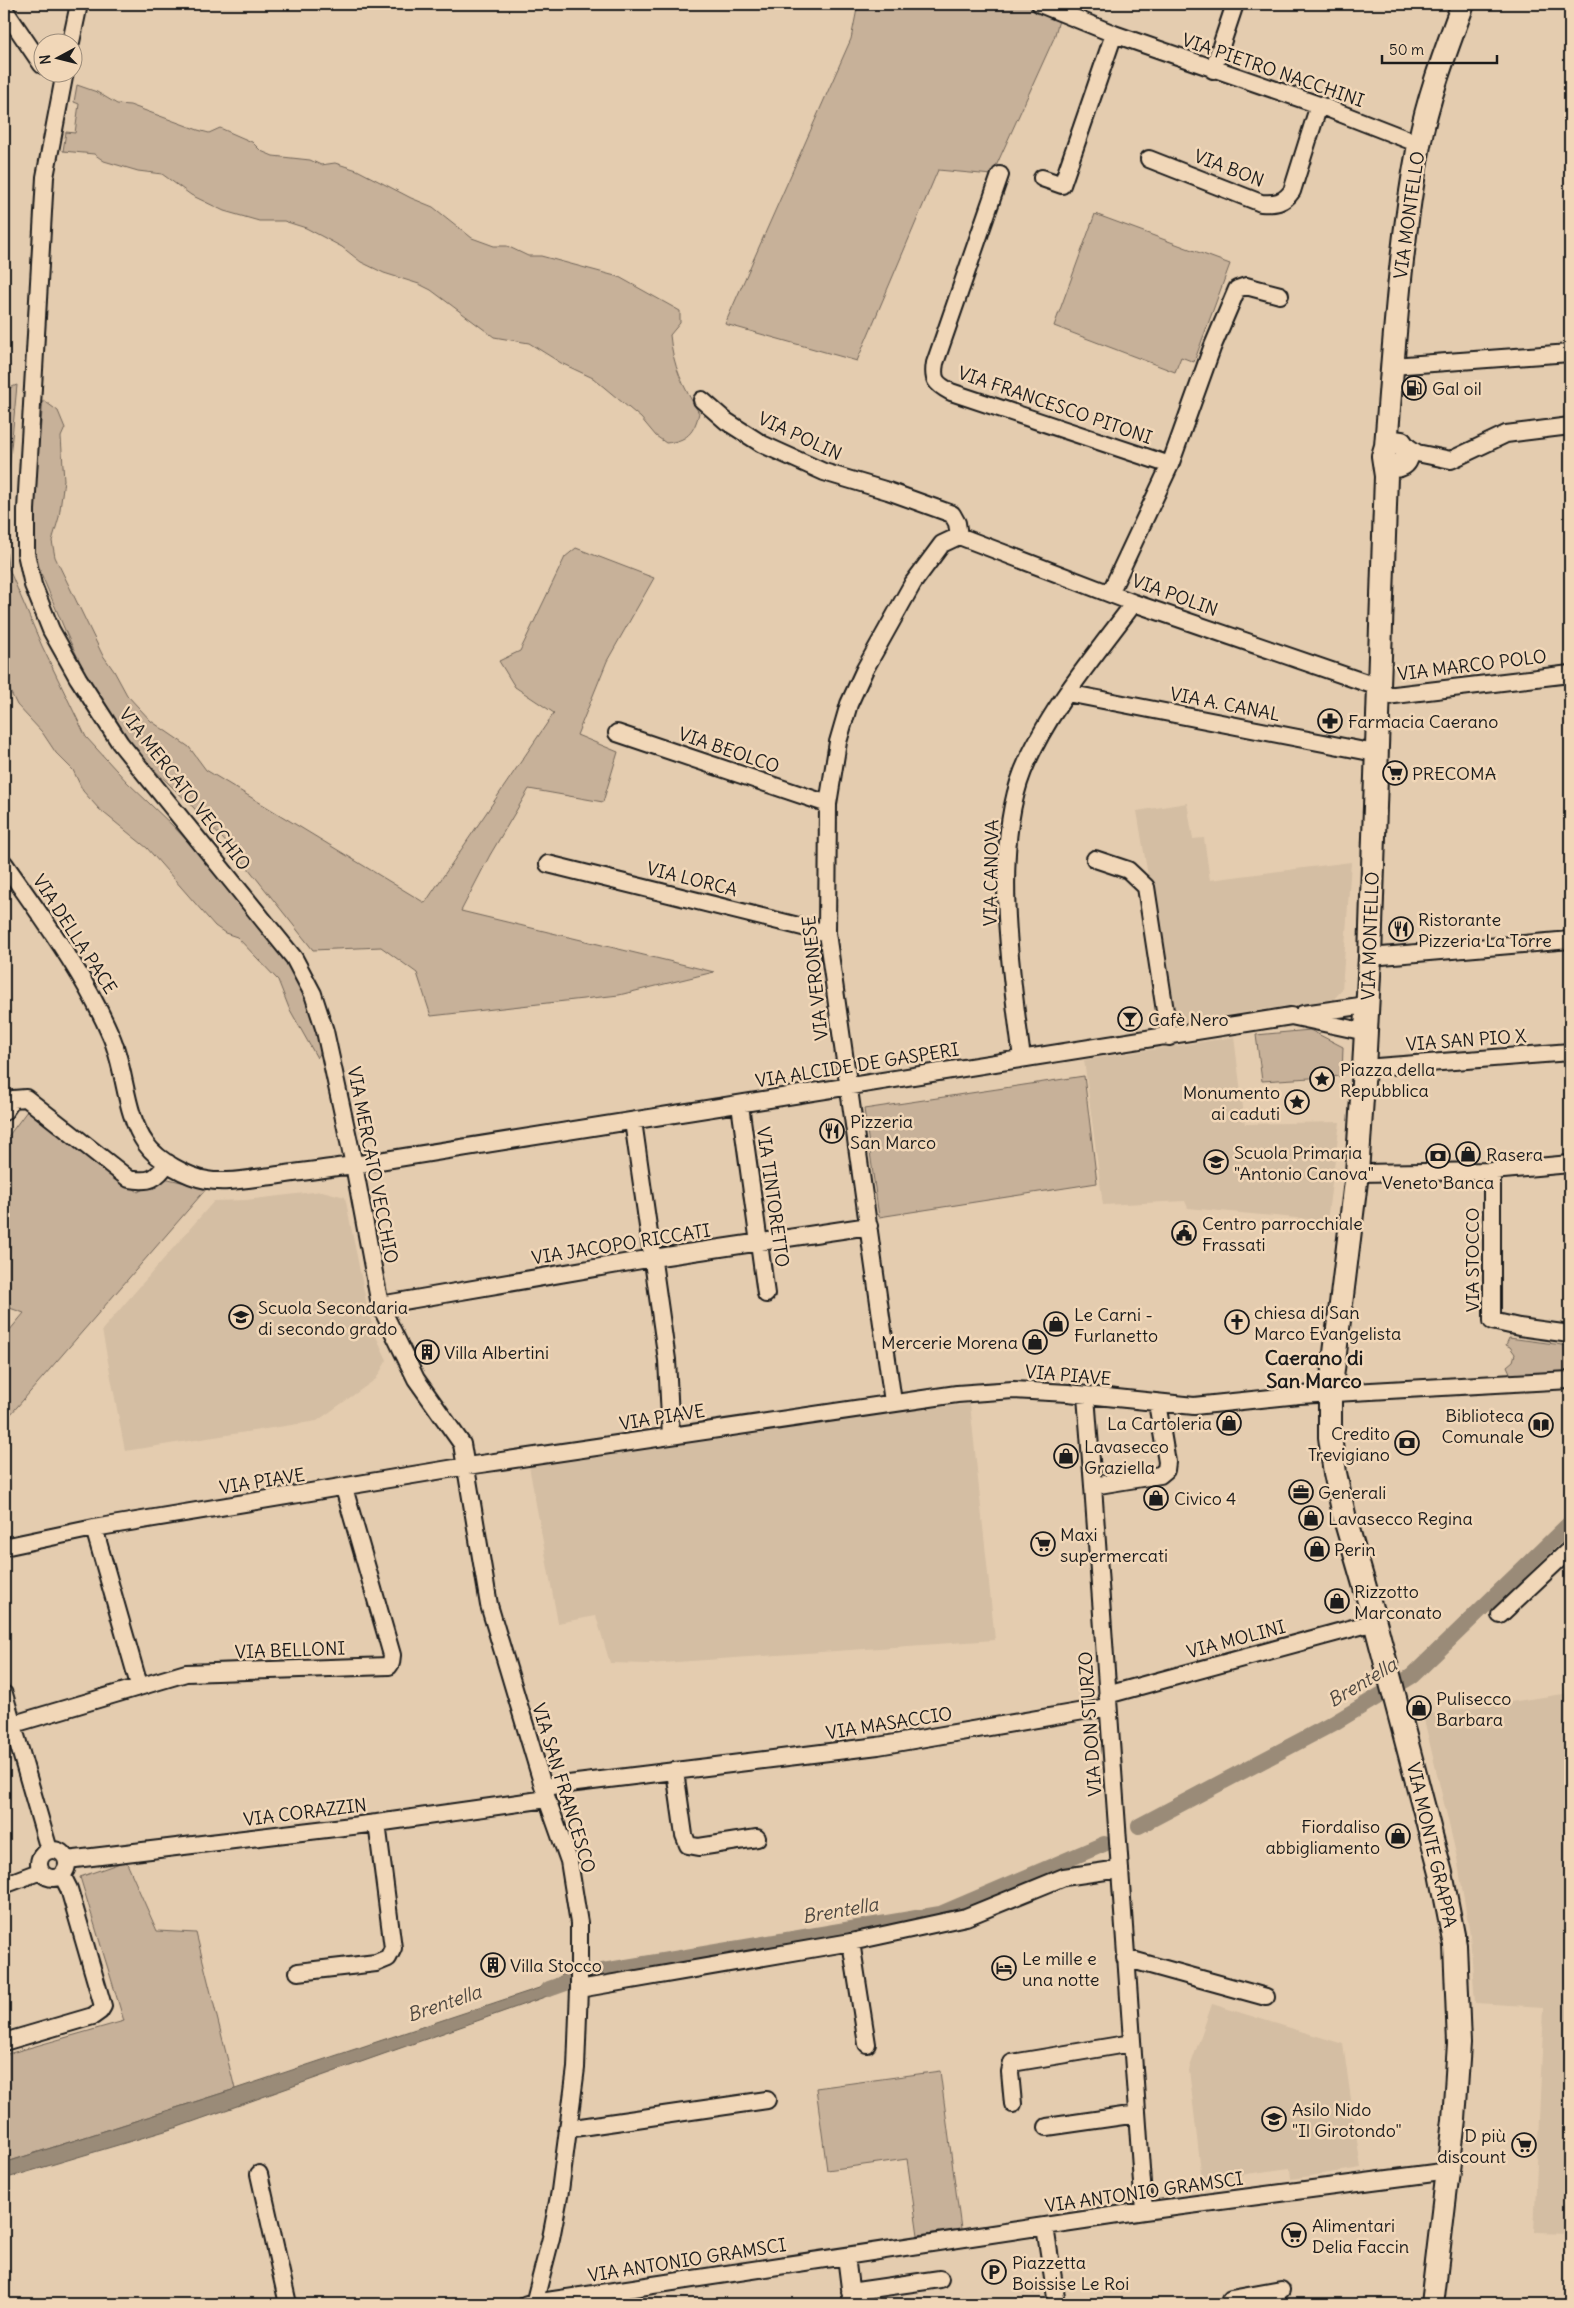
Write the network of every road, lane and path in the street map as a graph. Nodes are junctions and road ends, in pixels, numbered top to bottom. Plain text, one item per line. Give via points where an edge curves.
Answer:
1 (79, 4) edge
2 (1040, 4) edge
3 (1235, 4) edge
4 (1463, 4) edge
5 (4, 9) edge
6 (73, 32) edge
7 (1114, 34) junction
8 (32, 50) edge
9 (1214, 70) junction
10 (55, 82) edge
11 (63, 82) edge
12 (61, 91) junction
13 (1319, 106) junction
14 (1419, 144) junction
15 (1149, 159) dead end
16 (1000, 175) dead end
17 (1042, 178) dead end
18 (1280, 295) dead end
19 (1570, 353) edge
20 (1392, 366) junction
21 (702, 400) dead end
22 (1570, 426) edge
23 (1395, 454) junction
24 (1170, 466) junction
25 (959, 536) junction
26 (1110, 593) junction
27 (1134, 603) junction
28 (1570, 674) edge
29 (1378, 692) junction
30 (1067, 693) junction
31 (617, 733) dead end
32 (1375, 753) junction
33 (828, 804) junction
34 (1095, 859) dead end
35 (4, 863) edge
36 (548, 864) dead end
37 (827, 932) junction
38 (1570, 940) edge
39 (1370, 957) junction
40 (1367, 1005) junction
41 (1291, 1016) junction
42 (1366, 1032) junction
43 (1169, 1036) junction
44 (1570, 1052) edge
45 (1022, 1058) junction
46 (1364, 1068) junction
47 (848, 1087) junction
48 (740, 1105) junction
49 (4, 1112) edge
50 (633, 1120) junction
51 (168, 1163) junction
52 (1570, 1164) edge
53 (354, 1165) junction
54 (1492, 1172) junction
55 (1357, 1173) junction
56 (869, 1226) junction
57 (759, 1241) junction
58 (653, 1258) junction
59 (766, 1294) dead end
60 (380, 1305) junction
61 (1570, 1334) edge
62 (1570, 1380) edge
63 (1330, 1394) junction
64 (1086, 1396) junction
65 (893, 1402) junction
66 (1157, 1403) junction
67 (671, 1436) junction
68 (467, 1466) junction
69 (1093, 1486) junction
70 (344, 1488) junction
71 (94, 1528) junction
72 (4, 1547) edge
73 (1570, 1549) edge
74 (1500, 1615) dead end
75 (1375, 1622) junction
76 (139, 1686) junction
77 (4, 1694) edge
78 (1107, 1701) junction
79 (9, 1720) edge
80 (675, 1771) junction
81 (545, 1793) junction
82 (377, 1823) junction
83 (757, 1838) dead end
84 (49, 1850) junction
85 (64, 1867) junction
86 (1120, 1869) junction
87 (41, 1871) junction
88 (4, 1885) edge
89 (851, 1942) junction
90 (1125, 1958) junction
91 (298, 1972) dead end
92 (579, 1989) junction
93 (1266, 1997) dead end
94 (4, 2042) edge
95 (1132, 2043) junction
96 (867, 2044) dead end
97 (767, 2100) dead end
98 (1013, 2104) dead end
99 (1137, 2114) junction
100 (1047, 2127) dead end
101 (567, 2129) junction
102 (1449, 2170) junction
103 (260, 2174) dead end
104 (1144, 2211) junction
105 (1045, 2227) junction
106 (846, 2256) junction
107 (940, 2279) dead end
108 (1282, 2290) dead end
109 (851, 2298) edge
110 (288, 2304) edge
111 (532, 2304) edge
112 (1057, 2304) edge
113 (1232, 2304) edge
114 (1432, 2304) edge

1 - 6 street
2 - 7 street, VIA PIETRO NACCHINI
3 - 9 street
4 - 14 main road, VIA MONTELLO via 1440,67
5 - 8 street
7 - 9 street, VIA PIETRO NACCHINI
7 - 17 street via 1062,185
9 - 13 street, VIA PIETRO NACCHINI
10 - 12 street
11 - 12 street, VIA MERCATO VECCHIO
12 - 53 street, VIA MERCATO VECCHIO via 45,177 36,298 26,510 26,553 33,584 51,630 120,744 294,958 313,994 325,1031
13 - 14 street, VIA PIETRO NACCHINI
13 - 15 street, VIA BON via 1292,191 1277,203 1261,203
14 - 20 main road, VIA MONTELLO via 1401,264
16 - 24 street, VIA FRANCESCO PITONI via 935,363 933,375 939,386
18 - 24 street via 1246,286 1237,289
19 - 20 street
20 - 23 main road, VIA MONTELLO
21 - 25 street, VIA POLIN via 726,421 762,444 824,472 952,514
22 - 23 street via 1506,434 1451,460
23 - 29 main road, VIA MONTELLO
24 - 26 street
25 - 26 street, VIA POLIN
25 - 33 street, VIA VERONESE via 942,544 913,583 857,686 838,742
26 - 27 street, VIA POLIN
27 - 29 street, VIA POLIN
27 - 30 street, VIA CANOVA
28 - 29 street, VIA MARCO POLO
29 - 32 main road, VIA MONTELLO
30 - 32 street, VIA A. CANAL
30 - 45 street, VIA CANOVA via 1024,771 1014,800 1008,838 1008,911
31 - 33 street, VIA BEOLCO
32 - 39 main road, VIA MONTELLO
33 - 37 street, VIA VERONESE
34 - 43 street via 1128,870 1146,888
35 - 51 street, VIA DELLA PACE via 95,998 113,1039 132,1114 146,1145
36 - 37 street, VIA LORCA
37 - 47 street, VIA VERONESE
38 - 39 street
39 - 40 main road, VIA MONTELLO
40 - 41 street
40 - 42 main road, VIA MONTELLO
41 - 42 street, VIA ALCIDE DE GASPERI
41 - 43 street, VIA ALCIDE DE GASPERI
42 - 46 main road, VIA MONTELLO
43 - 45 street, VIA ALCIDE DE GASPERI
44 - 46 street, VIA SAN PIO X
45 - 47 street, VIA ALCIDE DE GASPERI
46 - 55 main road, VIA MONTELLO
47 - 48 street, VIA ALCIDE DE GASPERI
47 - 56 street, VIA VERONESE
48 - 50 street, VIA ALCIDE DE GASPERI
48 - 57 street, VIA TINTORETTO
49 - 51 street via 13,1099 26,1098 129,1179 143,1182 157,1177
50 - 53 street, VIA ALCIDE DE GASPERI
50 - 58 street
51 - 53 street, VIA DELLA PACE via 199,1178 223,1181
52 - 54 street
53 - 60 street, VIA MERCATO VECCHIO
54 - 55 street
54 - 61 street, VIA STOCCO via 1492,1320 1519,1328
55 - 63 main road, VIA MONTELLO
56 - 57 street, VIA JACOPO RICCATI
56 - 65 street, VIA VERONESE
57 - 58 street, VIA JACOPO RICCATI
57 - 59 street, VIA TINTORETTO
58 - 60 street, VIA JACOPO RICCATI
58 - 67 street via 667,1360
60 - 68 street, VIA MERCATO VECCHIO via 416,1379 462,1444
62 - 63 street, VIA PIAVE
63 - 66 street, VIA PIAVE via 1194,1406
63 - 75 main road, VIA MONTE GRAPPA via 1330,1437 1335,1473
64 - 65 street, VIA PIAVE via 1013,1390
64 - 66 street, VIA PIAVE
64 - 69 street, VIA DON STURZO
65 - 67 street, VIA PIAVE
66 - 69 street via 1168,1462 1166,1470 1160,1475
67 - 68 street, VIA PIAVE
68 - 70 street, VIA PIAVE
68 - 81 street, VIA SAN FRANCESCO via 488,1605
69 - 78 street, VIA DON STURZO
70 - 71 street, VIA PIAVE
70 - 76 street, VIA BELLONI via 392,1655 391,1663 385,1667 186,1673
71 - 72 street, VIA PIAVE
71 - 76 street
73 - 74 street
75 - 78 street, VIA MOLINI
75 - 102 main road, VIA MONTE GRAPPA via 1441,1873 1455,1945 1459,2043
76 - 79 street, VIA BELLONI
77 - 79 street
78 - 80 street, VIA MASACCIO via 878,1746
78 - 86 street, VIA DON STURZO
79 - 84 street
80 - 81 street, VIA MASACCIO
80 - 83 street via 688,1845 699,1847
81 - 82 street, VIA CORAZZIN
81 - 92 street, VIA SAN FRANCESCO via 569,1861 579,1923
82 - 85 street, VIA CORAZZIN
82 - 91 street via 393,1948 388,1958 376,1963
84 - 85 street via 60,1851
84 - 87 street via 40,1861
85 - 87 street via 51,1878
85 - 94 street via 103,2006 92,2016
86 - 89 street via 1064,1877 966,1917
86 - 90 street, VIA DON STURZO
87 - 88 street
89 - 92 street
89 - 96 street
90 - 93 street
90 - 95 street, VIA DON STURZO
92 - 101 street, VIA SAN FRANCESCO via 576,2068
95 - 98 street via 1012,2063
95 - 99 street, VIA DON STURZO
97 - 101 street
99 - 100 street
99 - 104 street, VIA DON STURZO
101 - 111 street, VIA SAN FRANCESCO via 551,2238
102 - 104 street, VIA ANTONIO GRAMSCI
102 - 114 main road, VIA MONTE GRAPPA
103 - 110 street
104 - 105 street, VIA ANTONIO GRAMSCI
105 - 106 street, VIA ANTONIO GRAMSCI
105 - 112 street
106 - 109 street
106 - 111 street, VIA ANTONIO GRAMSCI
107 - 109 street
108 - 113 street via 1231,2299

